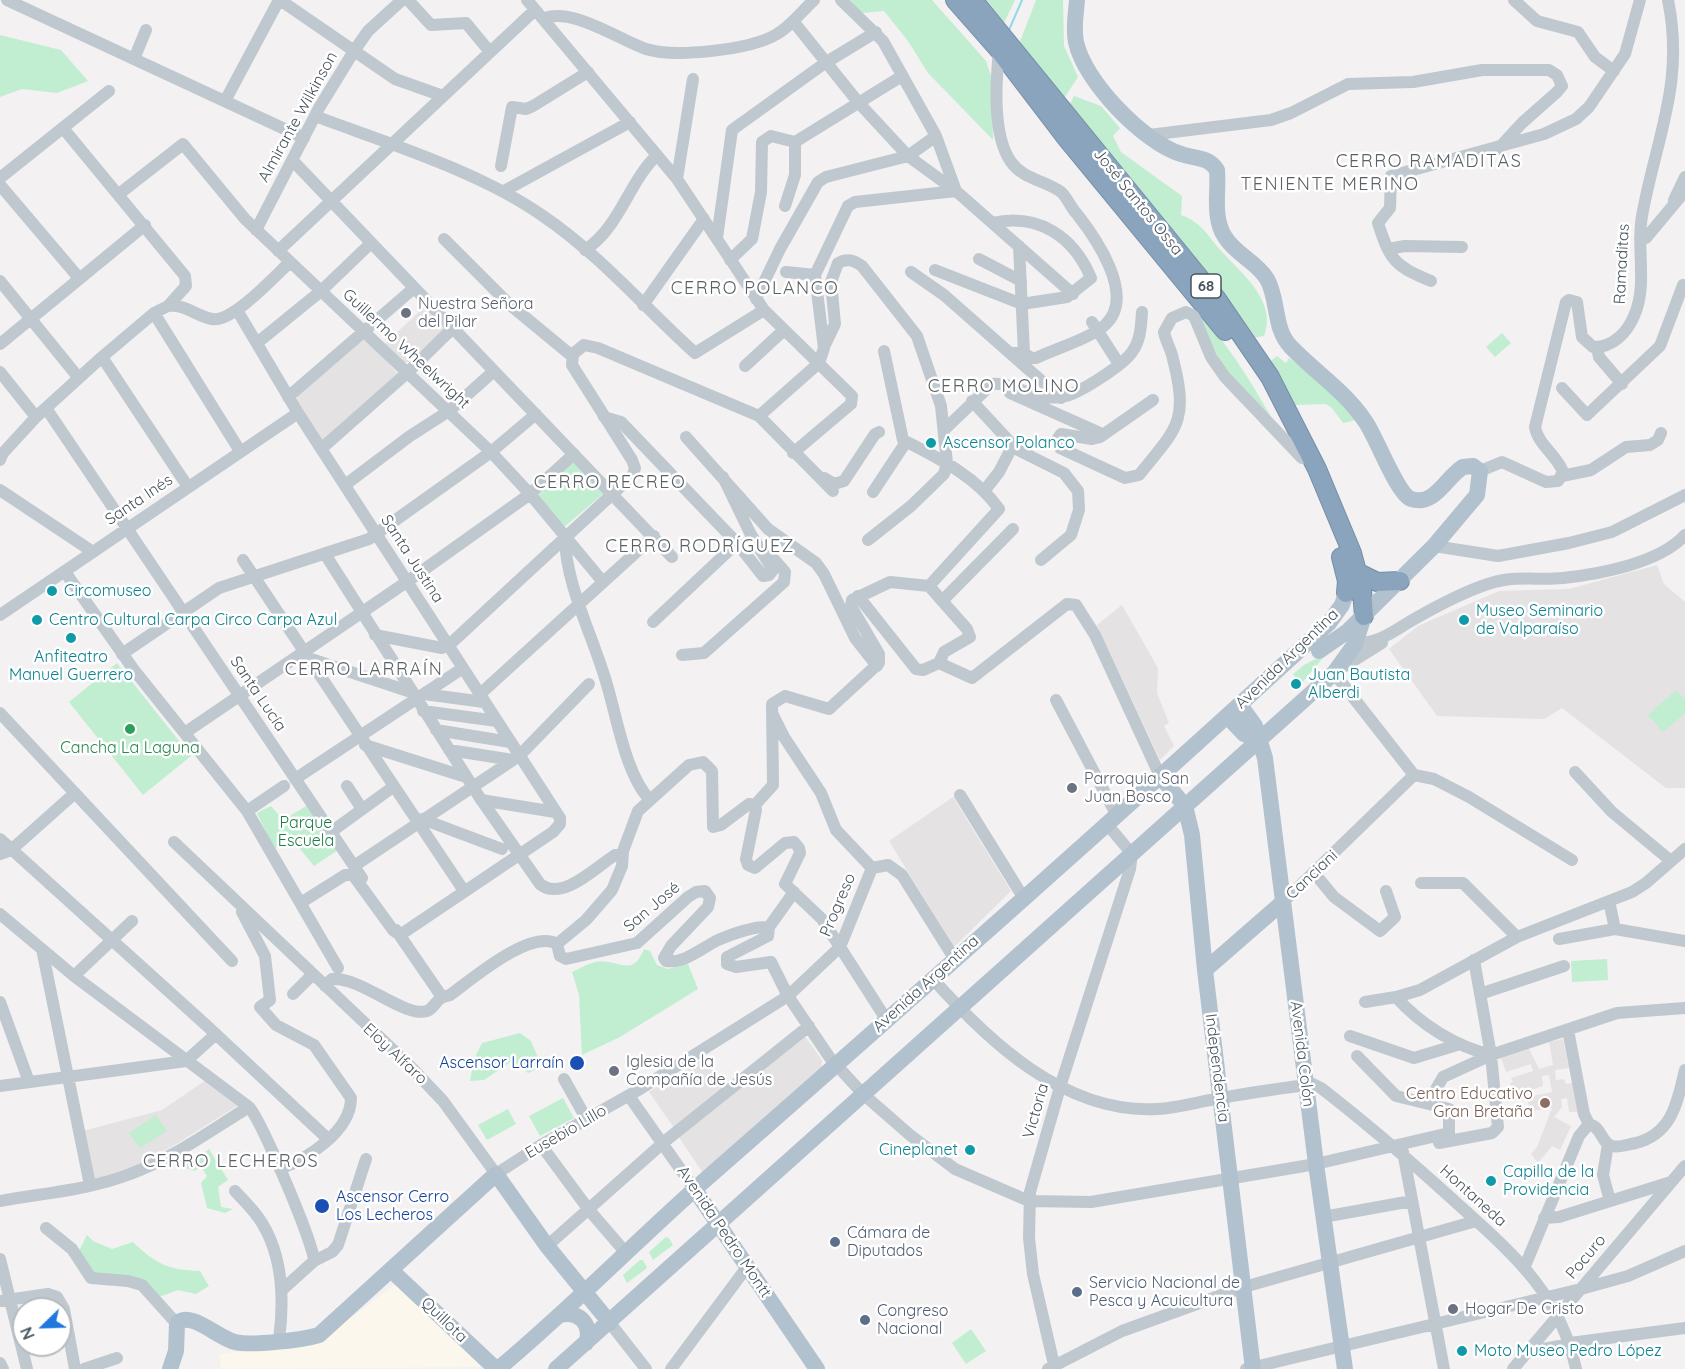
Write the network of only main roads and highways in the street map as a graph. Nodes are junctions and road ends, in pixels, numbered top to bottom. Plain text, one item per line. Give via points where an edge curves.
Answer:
1 (955, 0) edge
2 (973, 0) edge
3 (1077, 0) edge
4 (1359, 573) junction
5 (1400, 581) junction
6 (1346, 593) joint
7 (1364, 616) junction
8 (1355, 644) junction
9 (1319, 651) junction
10 (1334, 673) junction
11 (1260, 686) junction
12 (1234, 711) junction
13 (1258, 740) junction
14 (1160, 777) junction
15 (1185, 806) junction
16 (1284, 902) junction
17 (1205, 970) junction
18 (496, 1174) joint
19 (695, 1190) junction
20 (718, 1224) junction
21 (392, 1271) junction
22 (585, 1292) junction
23 (560, 1315) junction
24 (610, 1323) junction
25 (586, 1344) junction
26 (1250, 1368) edge
27 (170, 1369) edge
28 (497, 1369) edge
29 (556, 1369) edge
30 (817, 1369) edge
31 (1345, 1369) edge

1 - 6 highway, José Santos Ossa / 68 via 1222,327 1272,402 1302,458 1341,556
2 - 4 highway, José Santos Ossa / 68 via 1216,298 1270,377 1317,469
3 - 5 main road via 1075,29 1083,62 1107,95 1157,143 1214,165 1218,222 1225,238 1268,280 1279,325 1289,345 1357,410 1407,497 1420,500 1434,494 1462,467 1473,466 1480,471 1477,495
4 - 5 highway via 1377,582
4 - 7 highway, José Santos Ossa / 68
5 - 7 main road
6 - 11 main road, Avenida Argentina via 1329,623
7 - 8 main road, Avenida Argentina
7 - 9 main road
8 - 9 main road via 1335,644
8 - 10 main road, Avenida Argentina
9 - 10 main road via 1333,648 1338,653
9 - 11 main road
10 - 13 main road, Avenida Argentina
11 - 12 main road, Avenida Argentina
12 - 13 main road, Avenida Colón via 1255,726
12 - 14 main road, Avenida Argentina
13 - 15 main road, Avenida Argentina
13 - 16 main road, Avenida Colón via 1265,758
14 - 15 main road, Independencia
14 - 19 main road, Avenida Argentina
15 - 17 main road, Independencia via 1192,835
15 - 20 main road, Avenida Argentina via 1130,861
16 - 17 main road, Canciani
16 - 31 main road, Avenida Colón
17 - 26 main road, Independencia via 1244,1287
18 - 21 main road, Eusebio Lillo
18 - 22 main road, Eloy Alfaro
19 - 20 main road, Avenida Pedro Montt
19 - 22 main road, Avenida Argentina
20 - 24 main road, Avenida Argentina
20 - 30 main road, Avenida Pedro Montt
21 - 27 main road, Eusebio Lillo via 319,1335 307,1339 234,1342 184,1318 177,1324 176,1351
21 - 28 main road, Quillota
22 - 23 main road, Avenida Argentina
22 - 24 main road, Eloy Alfaro
23 - 25 main road via 582,1319 588,1331
23 - 28 main road, Avenida Argentina
24 - 25 main road, Avenida Argentina
25 - 29 main road, Avenida Argentina

